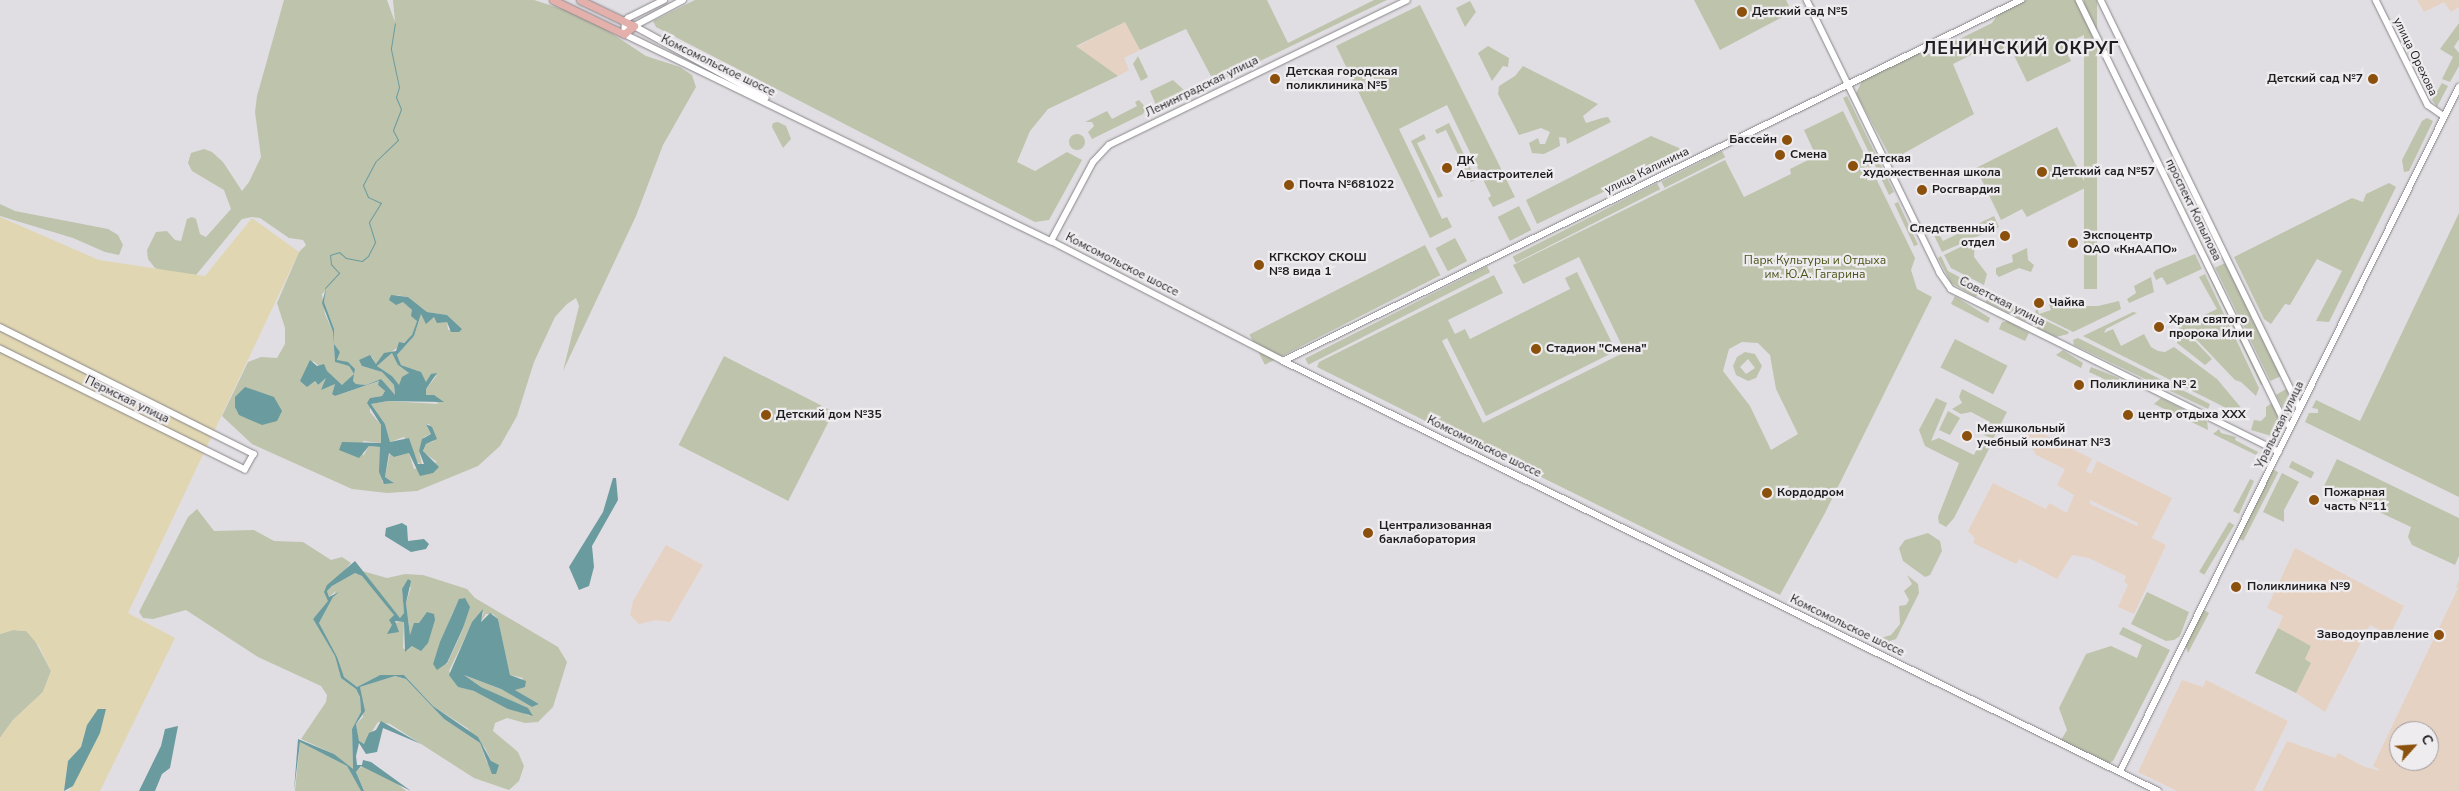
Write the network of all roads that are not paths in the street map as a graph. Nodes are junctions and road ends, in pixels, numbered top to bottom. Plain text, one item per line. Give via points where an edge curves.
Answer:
1 (554, 0) edge
2 (580, 0) edge
3 (664, 0) edge
4 (683, 0) edge
5 (1407, 0) edge
6 (1807, 0) edge
7 (2020, 0) edge
8 (2079, 0) edge
9 (2101, 0) edge
10 (2376, 0) edge
11 (624, 21) junction
12 (634, 26) junction
13 (624, 34) junction
14 (721, 72) junction
15 (717, 80) junction
16 (1847, 84) junction
17 (2459, 87) edge
18 (2444, 116) junction
19 (802, 119) junction
20 (1051, 241) junction
21 (0, 327) edge
22 (0, 349) edge
23 (1283, 360) junction
24 (2300, 408) junction
25 (2291, 427) junction
26 (2279, 452) junction
27 (2120, 772) junction
28 (2158, 791) edge

1 - 13 main road, Комсомольское шоссе
2 - 11 main road, Комсомольское шоссе
3 - 11 main road
4 - 12 main road
5 - 20 main road, Ленинградская улица via 1109,145 1093,162
6 - 16 street, Советская улица
7 - 16 street, улица Калинина
8 - 25 street, проспект Копылова via 2283,419
9 - 24 street, проспект Копылова
10 - 18 street, улица Орехова via 2428,105
11 - 12 main road, Комсомольское шоссе
11 - 13 main road
12 - 13 main road
12 - 14 main road, Комсомольское шоссе
13 - 15 main road, Комсомольское шоссе
14 - 15 main road
14 - 19 main road, Комсомольское шоссе
15 - 19 main road, Комсомольское шоссе
16 - 23 street, улица Калинина
16 - 26 street, Советская улица via 1940,273 1951,289
17 - 18 street, Уральская улица
18 - 24 street, Уральская улица
19 - 20 main road, Комсомольское шоссе
20 - 23 main road, Комсомольское шоссе
21 - 22 street, Пермская улица via 254,454 245,470
23 - 27 main road, Комсомольское шоссе
24 - 25 street, Уральская улица
25 - 26 street, Уральская улица
26 - 27 street, Уральская улица
27 - 28 main road, Комсомольское шоссе

